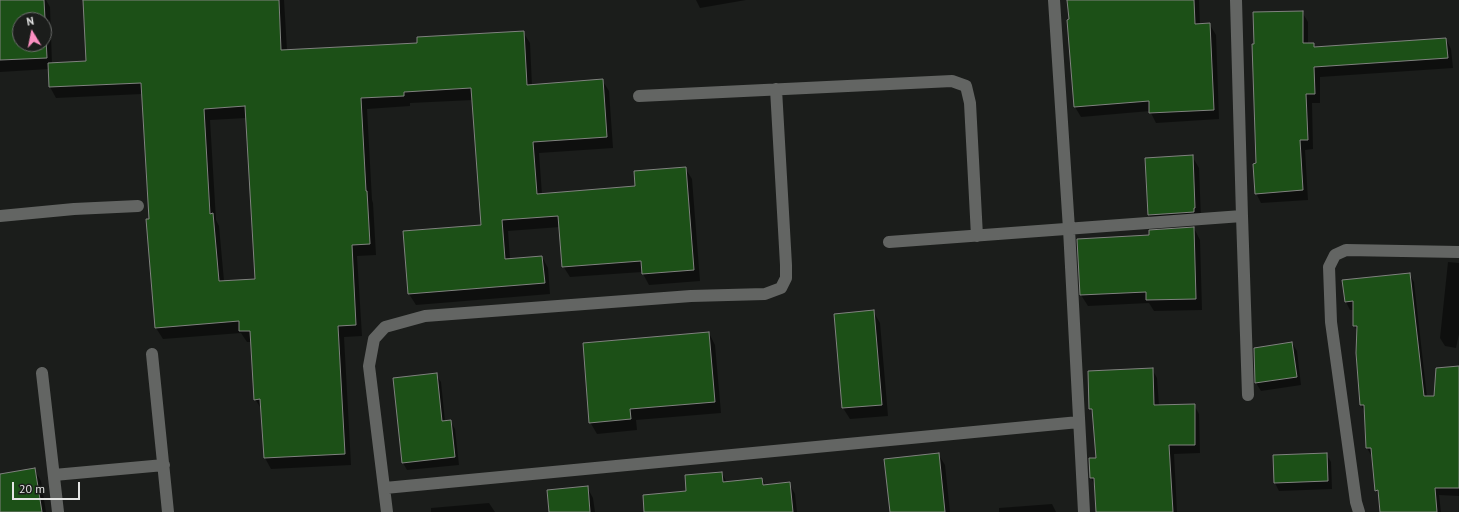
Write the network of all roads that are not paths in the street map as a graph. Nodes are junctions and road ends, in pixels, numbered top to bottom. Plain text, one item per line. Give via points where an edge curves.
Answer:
1 (1054, 0) edge
2 (1236, 0) edge
3 (776, 89) junction
4 (639, 96) dead end
5 (138, 206) dead end
6 (0, 216) edge
7 (1242, 216) junction
8 (1069, 229) junction
9 (977, 236) junction
10 (889, 242) dead end
11 (1459, 252) edge
12 (152, 354) dead end
13 (42, 373) dead end
14 (1248, 395) dead end
15 (1079, 422) junction
16 (164, 464) junction
17 (54, 475) junction
18 (385, 488) junction
19 (58, 512) edge
20 (168, 512) edge
21 (387, 512) edge
22 (1084, 512) edge
23 (1359, 512) edge

1 - 8 street
2 - 7 street
3 - 4 street
3 - 9 street via 952,81 966,86 970,103
3 - 18 street via 786,265 786,278 781,288 765,294 683,296 425,316 385,327 374,339 369,366
5 - 6 street
7 - 8 street
7 - 14 street
8 - 9 street
8 - 15 street
9 - 10 street
11 - 23 street via 1346,250 1335,255 1329,267 1331,322
12 - 16 street
13 - 17 street
15 - 18 street
15 - 22 street
16 - 17 street
16 - 20 street
17 - 19 street
18 - 21 street

